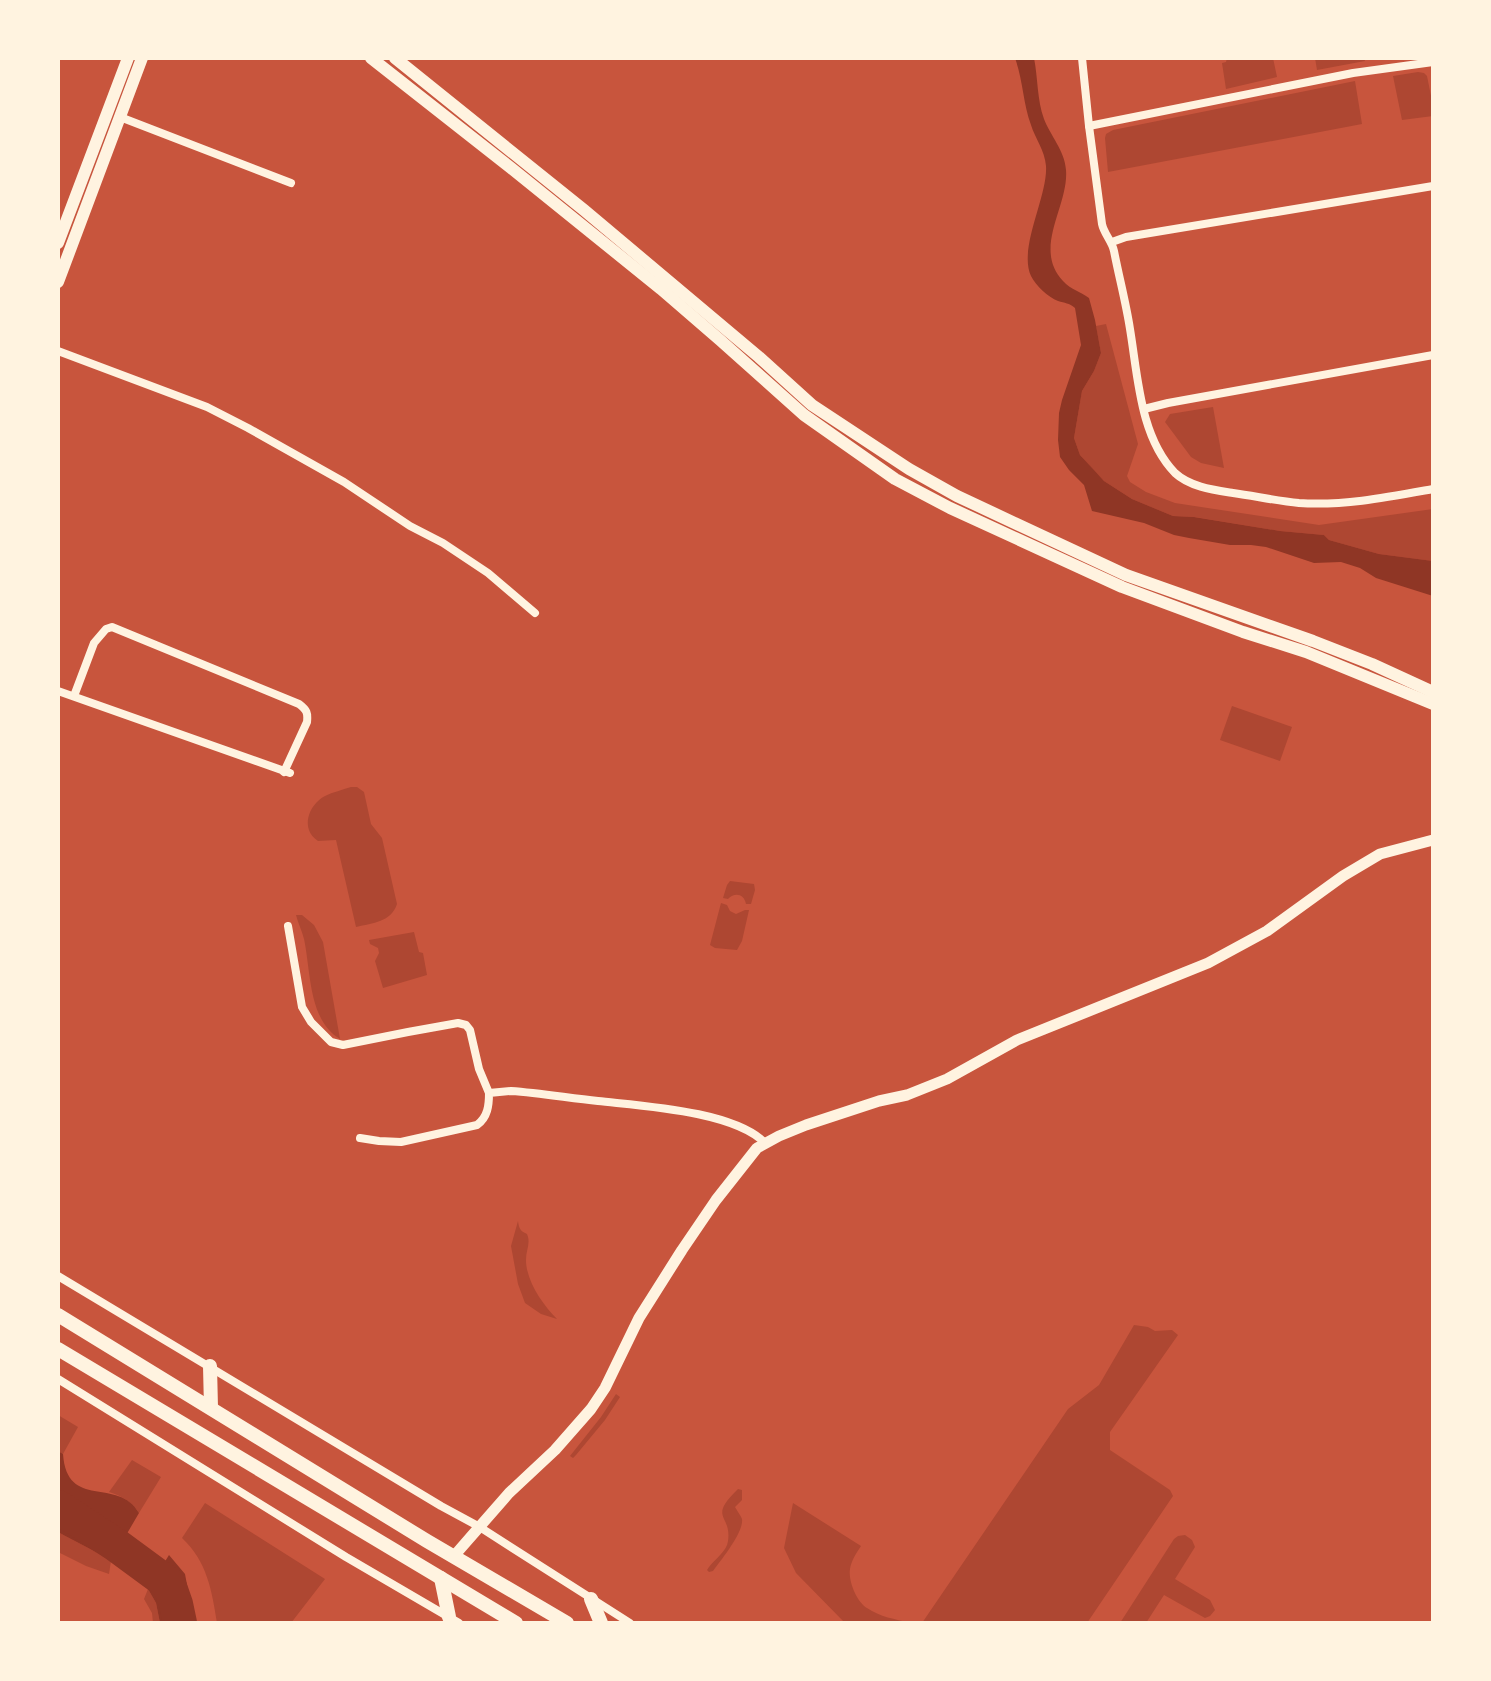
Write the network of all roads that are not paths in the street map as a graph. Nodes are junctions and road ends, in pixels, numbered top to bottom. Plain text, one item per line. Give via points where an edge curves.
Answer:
1 (128, 58) edge
2 (142, 58) edge
3 (371, 58) edge
4 (395, 58) edge
5 (1082, 58) edge
6 (1433, 62) edge
7 (120, 117) junction
8 (1089, 126) junction
9 (291, 183) dead end
10 (1433, 186) edge
11 (1112, 242) junction
12 (58, 243) edge
13 (58, 282) edge
14 (58, 351) edge
15 (1433, 355) edge
16 (1144, 409) junction
17 (1433, 489) edge
18 (535, 613) dead end
19 (58, 691) edge
20 (1433, 692) edge
21 (74, 696) junction
22 (1433, 704) edge
23 (1433, 840) edge
24 (288, 926) dead end
25 (489, 1093) junction
26 (360, 1138) dead end
27 (765, 1143) junction
28 (58, 1276) edge
29 (58, 1315) edge
30 (58, 1349) edge
31 (210, 1366) junction
32 (58, 1379) edge
33 (211, 1408) junction
34 (478, 1526) junction
35 (454, 1556) junction
36 (441, 1578) junction
37 (591, 1599) junction
38 (454, 1620) edge
39 (516, 1623) edge
40 (567, 1623) edge
41 (601, 1623) edge
42 (630, 1623) edge

1 - 12 main road
2 - 7 main road
3 - 22 main road via 671,297 804,415 895,479 1122,587
4 - 20 main road via 584,210 812,405 909,469 1126,575 1343,653
5 - 8 street
6 - 8 street
7 - 9 street
7 - 13 main road
8 - 11 street via 1103,230
10 - 11 street
11 - 16 street
14 - 18 street via 207,407 248,428 443,543
15 - 16 street
16 - 17 street via 1149,429 1177,475 1204,487 1298,503
19 - 21 street
21 - 21 street via 287,773 308,713 299,704 112,627 94,643
23 - 27 street via 1380,854 1267,931 1208,963 1029,1035 947,1079
24 - 25 street via 302,1007 331,1042 343,1045 466,1025
25 - 26 street via 489,1105 477,1125 401,1142
25 - 27 street via 534,1093 689,1112 741,1127
27 - 34 street via 748,1158 682,1250 591,1409
28 - 31 street
29 - 33 main road
30 - 36 main road
31 - 33 main road
31 - 34 street
32 - 38 street
33 - 35 main road
34 - 35 street
34 - 37 street
35 - 40 main road
36 - 38 main road
36 - 39 main road
37 - 41 main road
37 - 42 street

